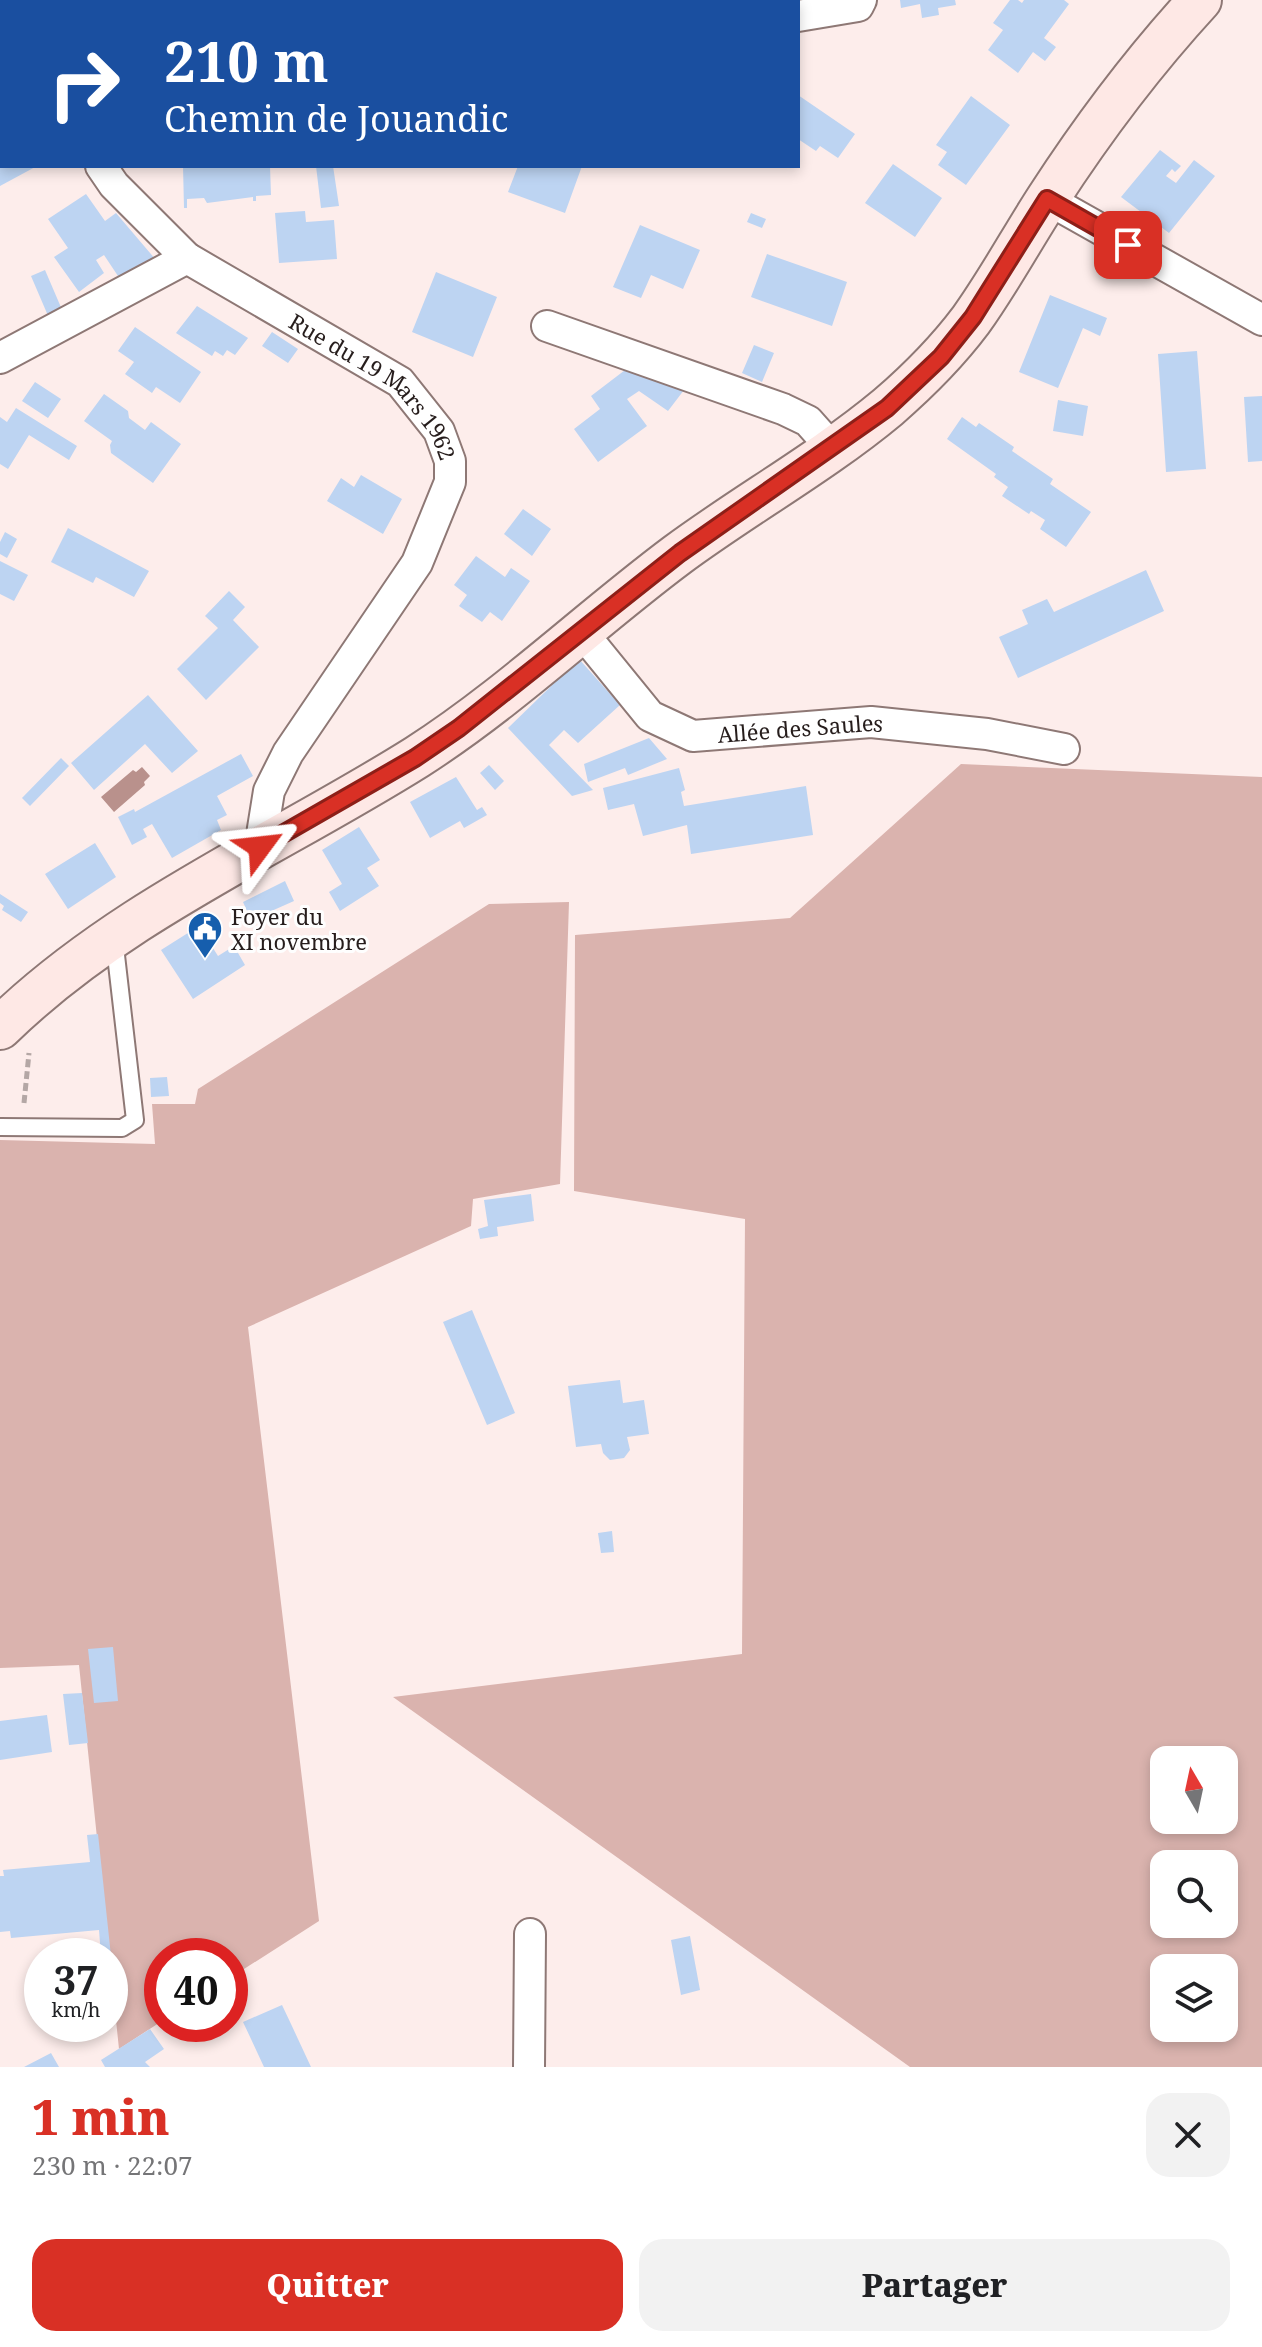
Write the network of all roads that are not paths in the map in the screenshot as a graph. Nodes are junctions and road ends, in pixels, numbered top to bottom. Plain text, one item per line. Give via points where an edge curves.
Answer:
1 (861, 0) edge
2 (1200, 0) edge
3 (800, 16) edge
4 (102, 168) edge
5 (1047, 199) junction
6 (187, 258) junction
7 (1262, 320) edge
8 (547, 326) dead end
9 (0, 358) edge
10 (832, 448) junction
11 (580, 630) junction
12 (1064, 749) dead end
13 (260, 847) junction
14 (114, 936) junction
15 (15, 1037) edge
16 (0, 1127) edge
17 (530, 1934) dead end
18 (529, 2067) edge

1 - 3 street via 858,6
2 - 5 street via 1110,106
4 - 6 street, Rue du 19 Mars 1962
5 - 7 street
5 - 10 street via 973,317 941,357 887,408
6 - 9 street
6 - 13 street, Rue du 19 Mars 1962 via 400,382 439,431 450,461 450,482 417,563 288,753 269,791
8 - 10 street via 783,409 808,421
10 - 11 street
11 - 12 street, Allée des Saules via 650,716 693,736 871,722 987,734
11 - 13 street via 448,736
13 - 14 street
14 - 15 street via 86,955
14 - 16 lane via 135,1120 122,1128
17 - 18 street

